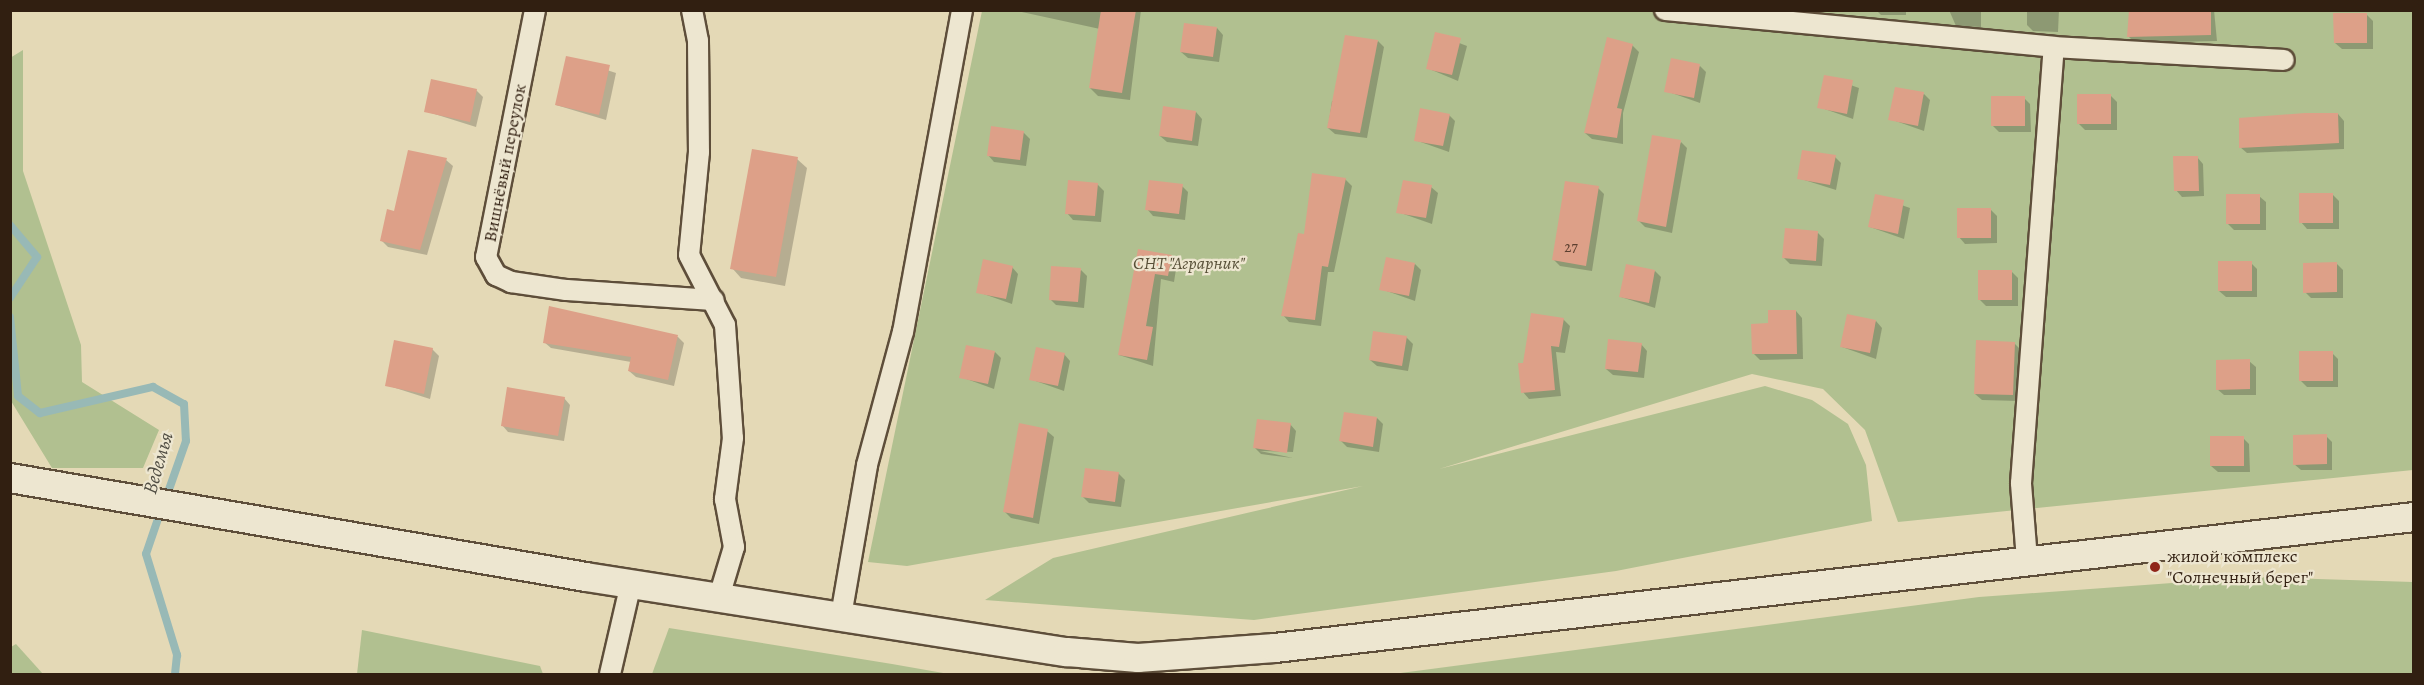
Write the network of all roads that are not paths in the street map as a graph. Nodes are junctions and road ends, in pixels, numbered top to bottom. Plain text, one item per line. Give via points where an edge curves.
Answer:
1 (535, 10) edge
2 (692, 10) edge
3 (962, 10) edge
4 (1665, 10) edge
5 (2054, 47) junction
6 (2284, 60) dead end
7 (714, 300) junction
8 (10, 477) edge
9 (2414, 517) edge
10 (2027, 560) junction
11 (631, 583) junction
12 (719, 597) junction
13 (841, 616) junction
14 (610, 675) edge

1 - 7 street, Вишнёвый переулок via 486,256 496,274 511,282 566,290
2 - 7 street via 698,41 699,152 689,255
3 - 13 street via 903,332 867,465
4 - 5 street
5 - 6 street
5 - 10 street via 2021,483
7 - 12 street via 725,324 733,438 725,499 734,547
8 - 11 main road
9 - 10 main road
10 - 13 main road via 1162,657 1079,653
11 - 12 main road
11 - 14 street
12 - 13 main road

